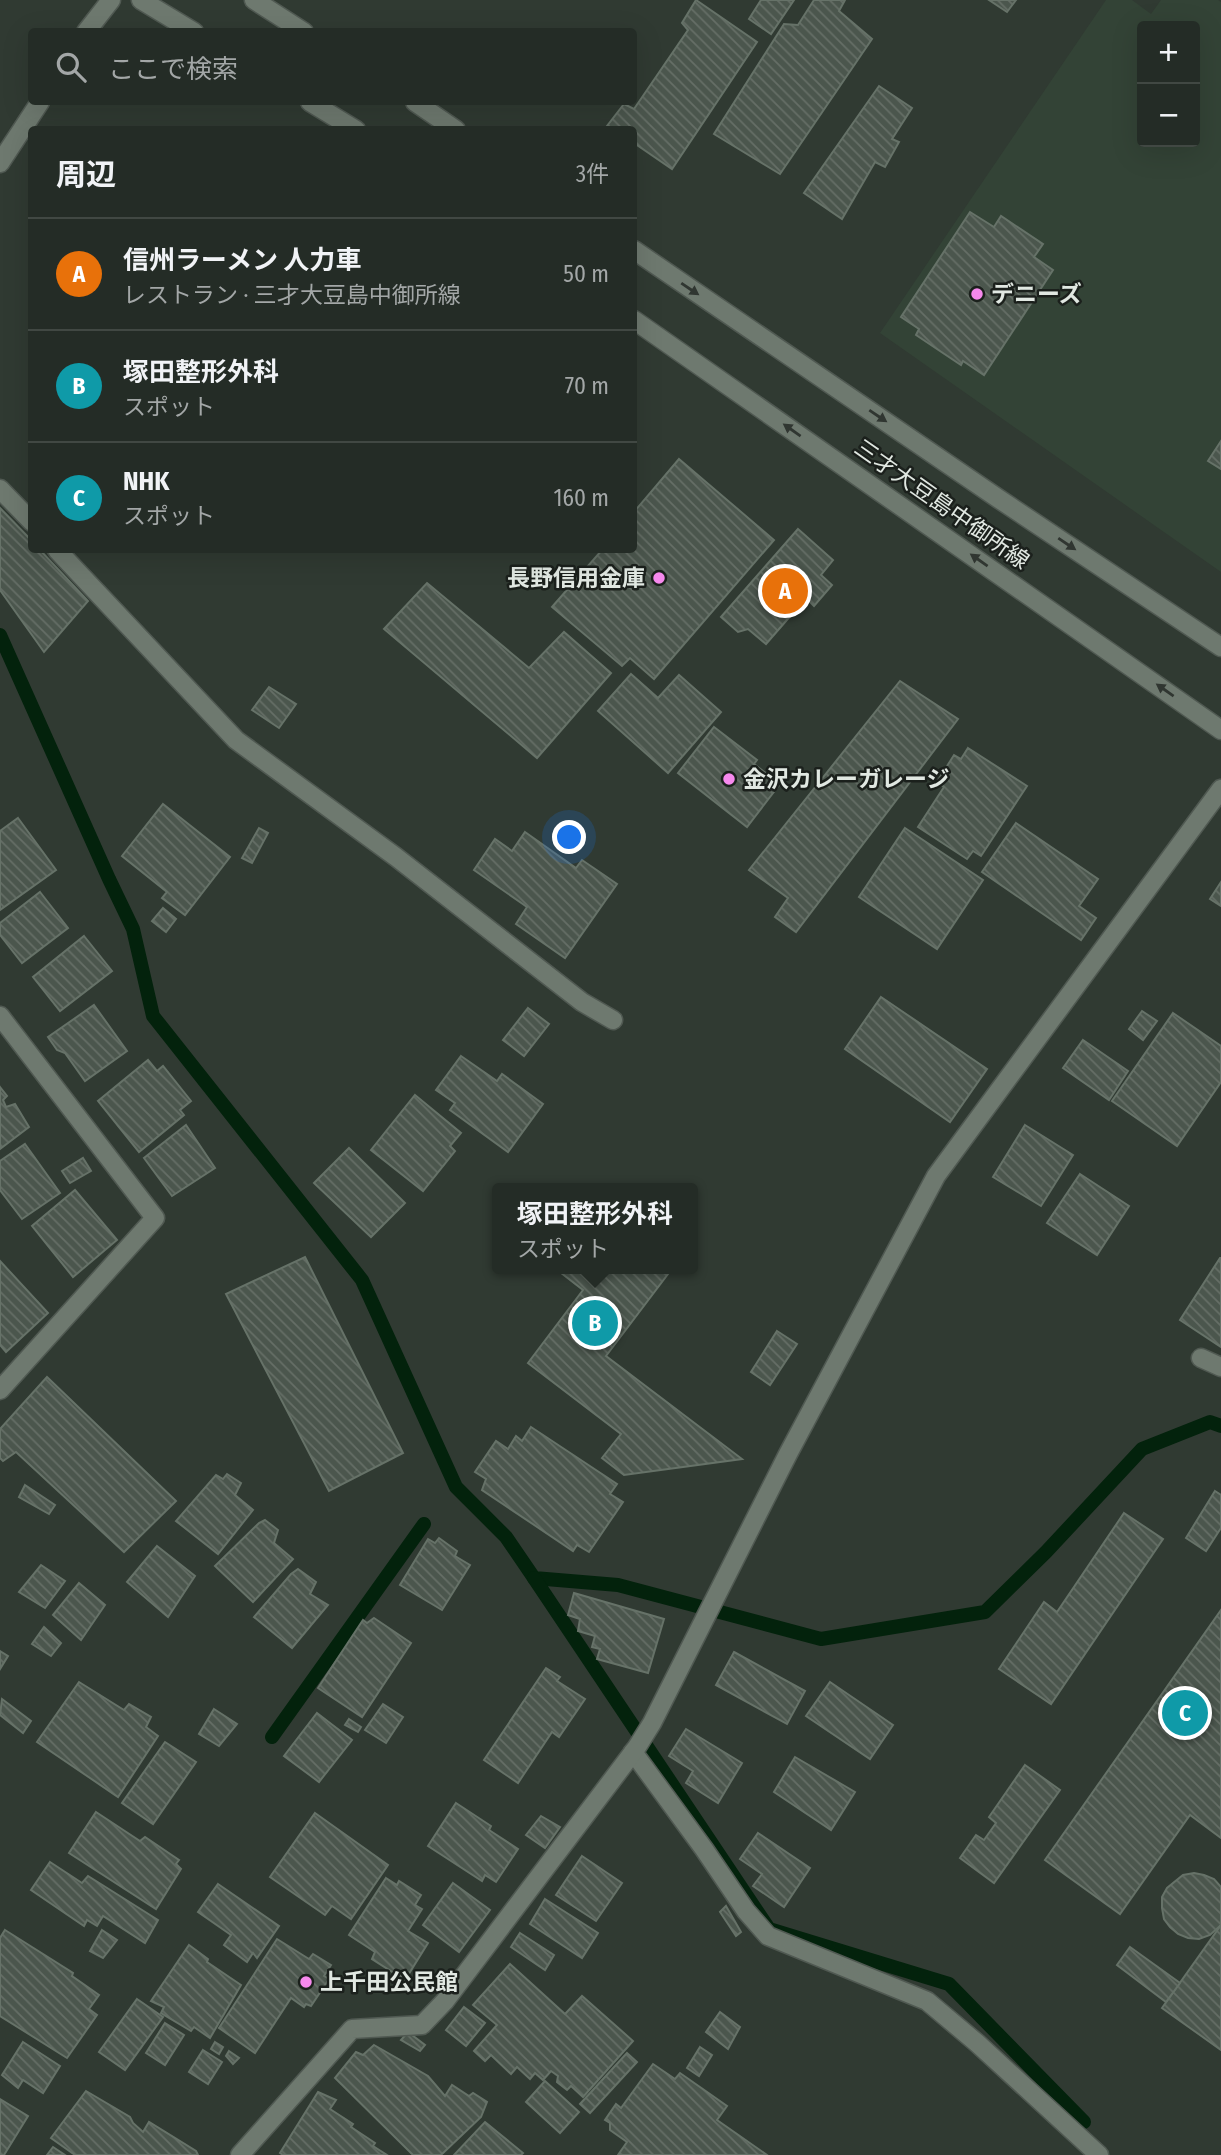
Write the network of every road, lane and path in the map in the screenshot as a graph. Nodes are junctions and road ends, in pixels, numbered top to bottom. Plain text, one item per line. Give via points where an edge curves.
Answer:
1 (111, 0) edge
2 (141, 0) edge
3 (254, 0) edge
4 (89, 28) edge
5 (187, 28) edge
6 (298, 28) edge
7 (38, 105) edge
8 (315, 105) edge
9 (419, 105) edge
10 (349, 126) edge
11 (450, 126) edge
12 (0, 163) edge
13 (637, 252) edge
14 (637, 322) edge
15 (0, 489) edge
16 (28, 518) edge
17 (60, 553) edge
18 (1221, 647) edge
19 (1221, 730) edge
20 (1221, 789) edge
21 (0, 1016) edge
22 (613, 1020) dead end
23 (1201, 1358) dead end
24 (1221, 1367) edge
25 (0, 1390) edge
26 (635, 1750) junction
27 (240, 2155) edge
28 (1099, 2155) edge

1 - 4 street
2 - 5 street
3 - 6 street
7 - 12 street
8 - 10 street
9 - 11 street
13 -> 18 street, 三才大豆島中御所線
19 -> 14 street, 三才大豆島中御所線
15 - 16 street
17 - 22 street via 236,740 582,1002
20 - 26 street via 936,1177
21 - 25 street via 155,1218
23 - 24 street
26 - 27 street via 422,2025 352,2029
26 - 28 street via 768,1936 927,2001

